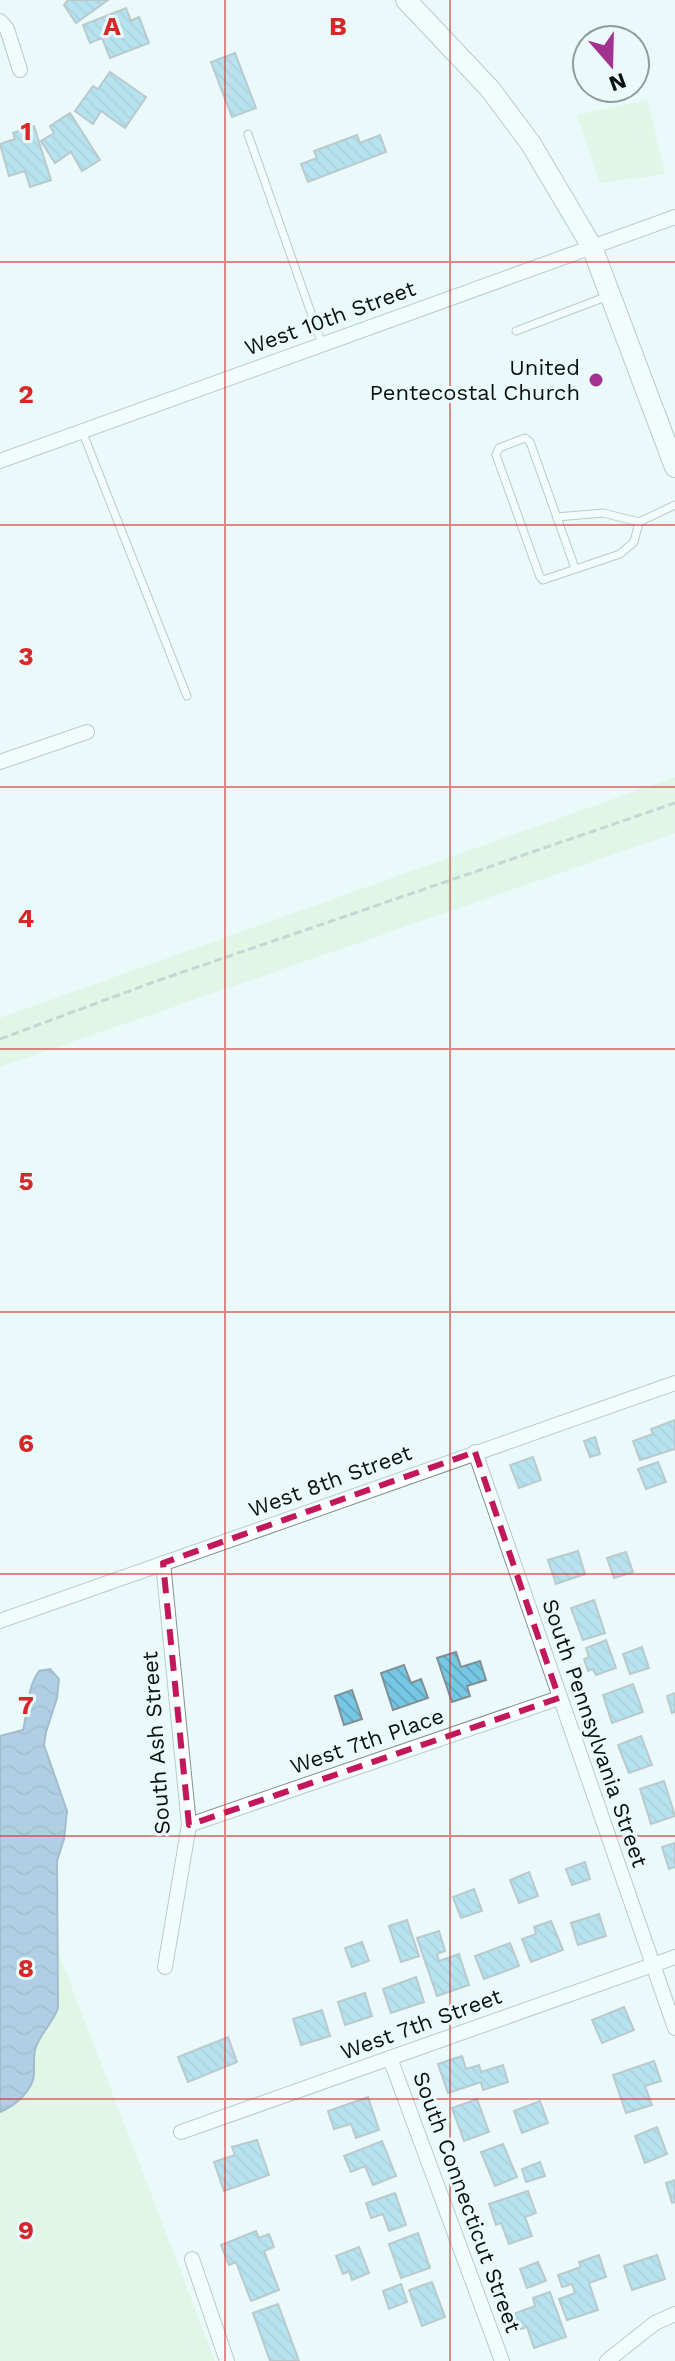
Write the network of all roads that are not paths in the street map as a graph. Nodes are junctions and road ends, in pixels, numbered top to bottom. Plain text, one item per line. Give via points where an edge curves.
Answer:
1 (406, 0) edge
2 (0, 21) edge
3 (20, 70) dead end
4 (248, 134) dead end
5 (675, 217) edge
6 (592, 247) junction
7 (610, 295) junction
8 (516, 331) dead end
9 (322, 344) junction
10 (82, 431) junction
11 (0, 461) edge
12 (675, 467) edge
13 (675, 505) edge
14 (557, 517) junction
15 (639, 522) junction
16 (575, 568) junction
17 (187, 696) dead end
18 (87, 732) dead end
19 (0, 762) edge
20 (675, 1383) edge
21 (475, 1452) junction
22 (163, 1563) junction
23 (0, 1621) edge
24 (559, 1698) junction
25 (189, 1825) junction
26 (675, 1957) edge
27 (653, 1965) junction
28 (165, 1967) dead end
29 (675, 2028) edge
30 (390, 2058) junction
31 (181, 2132) dead end
32 (192, 2259) dead end
33 (675, 2314) edge
34 (227, 2361) edge
35 (502, 2361) edge
36 (607, 2361) edge

1 - 6 street via 490,89 531,144
2 - 3 street
4 - 9 lane
5 - 6 street, West 10th Street
6 - 7 street
6 - 9 street, West 10th Street
7 - 8 lane
7 - 12 street
9 - 10 street, West 10th Street
10 - 11 street, West 10th Street
10 - 17 lane
13 - 15 lane
14 - 15 lane via 603,513
14 - 16 lane
14 - 16 lane via 530,442 525,438 499,448 496,455 540,577
15 - 16 lane via 634,542 620,554
18 - 19 street
20 - 21 street, West 8th Street
21 - 22 street, West 8th Street
21 - 24 street, South Pennsylvania Street
22 - 23 street, West 8th Street
22 - 25 street, South Ash Street
24 - 25 street, West 7th Place
24 - 27 street, South Pennsylvania Street
25 - 28 street, South Ash Street
26 - 27 street, West 7th Street
27 - 29 street, South Pennsylvania Street
27 - 30 street, West 7th Street
30 - 31 street, West 7th Street
30 - 35 street, South Connecticut Street
32 - 34 street
33 - 36 street

